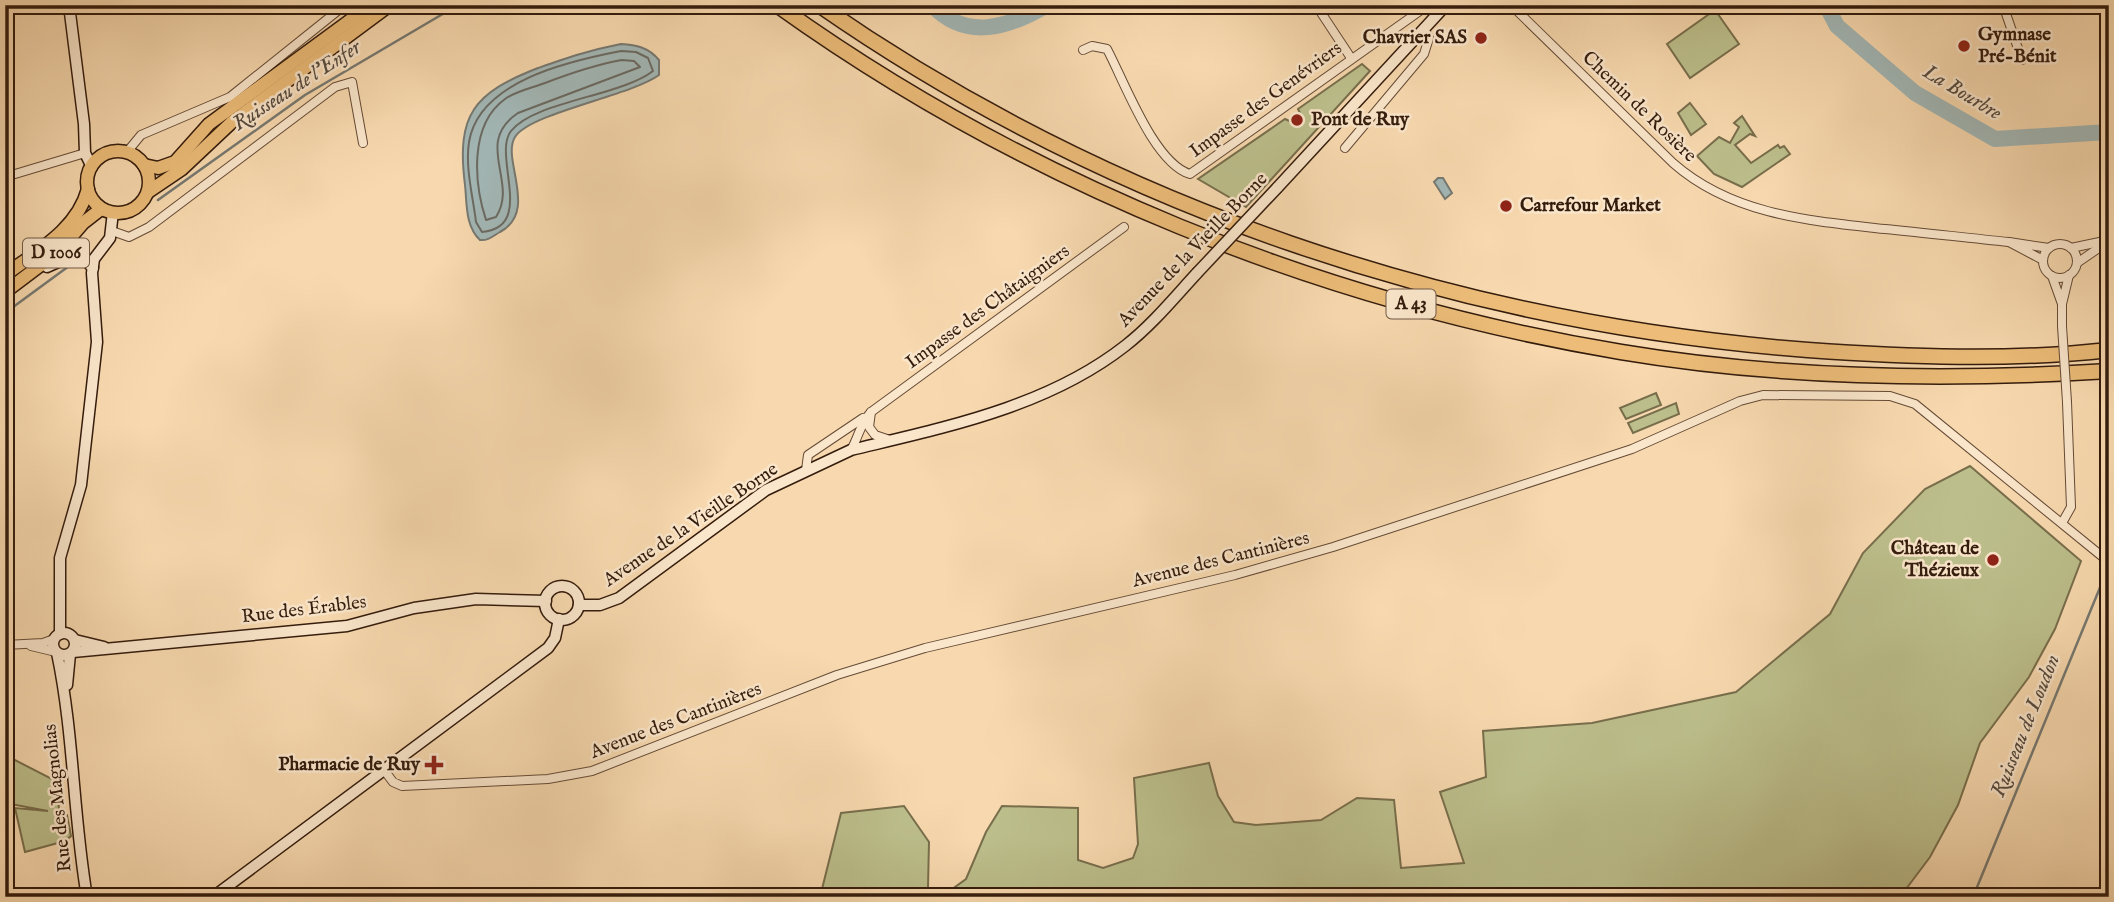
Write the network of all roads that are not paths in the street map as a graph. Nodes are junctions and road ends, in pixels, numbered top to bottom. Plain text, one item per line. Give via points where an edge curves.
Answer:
1 (69, 5) edge
2 (345, 5) edge
3 (371, 5) edge
4 (390, 5) edge
5 (776, 5) edge
6 (819, 5) edge
7 (1316, 5) edge
8 (1511, 5) edge
9 (2003, 5) edge
10 (1444, 8) edge
11 (1424, 29) junction
12 (1083, 50) dead end
13 (1351, 58) junction
14 (2022, 60) dead end
15 (363, 143) dead end
16 (1345, 148) dead end
17 (127, 152) junction
18 (85, 153) junction
19 (144, 165) junction
20 (92, 167) junction
21 (5, 177) edge
22 (88, 186) junction
23 (148, 192) junction
24 (107, 210) junction
25 (1124, 227) dead end
26 (112, 231) junction
27 (2109, 241) edge
28 (2009, 242) junction
29 (2049, 248) junction
30 (2071, 248) junction
31 (2043, 260) junction
32 (2077, 263) junction
33 (93, 268) junction
34 (5, 275) edge
35 (2068, 275) junction
36 (2052, 276) junction
37 (5, 292) edge
38 (2062, 304) junction
39 (2109, 350) edge
40 (2109, 371) edge
41 (871, 412) junction
42 (890, 440) junction
43 (851, 450) junction
44 (806, 470) junction
45 (2062, 523) junction
46 (2109, 562) edge
47 (545, 601) junction
48 (579, 605) junction
49 (559, 619) junction
50 (67, 642) junction
51 (5, 645) edge
52 (28, 645) junction
53 (56, 652) junction
54 (66, 695) junction
55 (384, 770) junction
56 (87, 897) edge
57 (213, 897) edge

1 - 18 main road
2 - 17 street via 230,97 141,135
3 - 19 main road via 209,124 175,162 158,168
4 - 23 main road via 232,122 182,169
5 - 40 highway, A 43 via 903,90 1129,205 1259,257 1386,298 1510,330 1623,352 1749,367 1975,377
6 - 39 highway, A 43 via 918,72 1124,179 1270,237 1396,279 1630,331 1753,346 1975,356
7 - 13 street
8 - 28 street, Chemin de Rosière via 1691,179 1730,199 1812,222
9 - 14 street
10 - 11 main road, Avenue de la Vieille Borne
10 - 13 street, Impasse des Genévriers via 1424,8
11 - 16 street via 1429,38 1424,54
11 - 42 main road, Avenue de la Vieille Borne, bridge via 1159,316 1125,346 1075,379 1020,405
12 - 13 street, Impasse des Genévriers via 1092,46 1107,49 1160,150 1177,170 1190,174
15 - 26 street via 352,82 335,87 149,227 129,237
17 - 19 main road
17 - 20 main road via 111,152
18 - 20 main road
18 - 21 street
19 - 23 main road
20 - 22 main road
22 - 24 main road via 90,196
22 - 34 main road, D 1006 via 83,206 64,230
23 - 24 main road via 136,207
24 - 26 main road
24 - 37 main road, D 1006 via 83,223 58,252
25 - 41 street, Impasse des Châtaigniers
26 - 33 main road
27 - 30 street
27 - 32 street
28 - 29 street, Chemin de Rosière
28 - 31 street, Chemin de Rosière
29 - 30 street via 2063,244
29 - 31 street
30 - 32 street
31 - 36 street
32 - 35 street
33 - 37 main road via 74,256 58,260
33 - 50 main road via 97,342 81,485 60,558 58,584
35 - 36 street
35 - 38 street
36 - 38 street
38 - 45 street, bridge via 2071,508
41 - 42 street via 869,426 875,435
41 - 43 street, Impasse des Châtaigniers via 859,425
41 - 44 street via 808,455
42 - 43 main road, Avenue de la Vieille Borne
43 - 44 main road, Avenue de la Vieille Borne
44 - 48 main road, Avenue de la Vieille Borne via 766,491 620,598 600,605
45 - 46 street
45 - 55 street, Avenue des Cantinières via 1915,404 1890,396 1763,395 1632,449 1333,547 1235,575 925,648 837,675 592,771 548,779 401,786
47 - 48 main road via 553,588 563,586 576,593
47 - 49 main road via 548,611
47 - 50 main road, Rue des Érables via 476,599 414,608 347,626 107,648
48 - 49 main road, Avenue de la Vieille Borne via 572,616
49 - 55 main road via 548,648
50 - 52 street
50 - 53 main road, Rue des Magnolias
50 - 54 main road, Rue des Magnolias
51 - 52 street
52 - 53 street
53 - 54 main road, Rue des Magnolias
54 - 56 main road, Rue des Magnolias
55 - 57 main road

